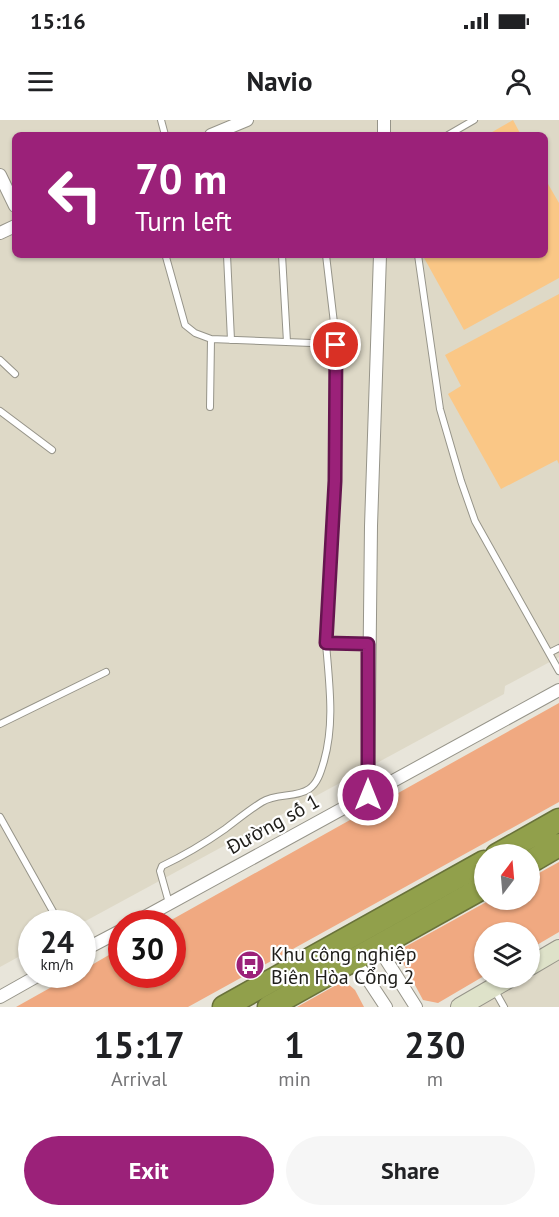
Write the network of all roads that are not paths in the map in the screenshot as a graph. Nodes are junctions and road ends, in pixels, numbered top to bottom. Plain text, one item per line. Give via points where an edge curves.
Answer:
1 (247, 120) edge
2 (474, 120) edge
3 (233, 123) edge
4 (217, 132) edge
5 (453, 132) edge
6 (0, 176) edge
7 (12, 200) edge
8 (166, 258) edge
9 (227, 258) edge
10 (282, 258) edge
11 (326, 258) edge
12 (380, 258) edge
13 (418, 258) edge
14 (211, 339) junction
15 (231, 340) junction
16 (287, 342) junction
17 (336, 345) junction
18 (0, 360) edge
19 (15, 374) dead end
20 (210, 407) dead end
21 (0, 411) edge
22 (52, 450) dead end
23 (326, 643) junction
24 (368, 644) junction
25 (559, 648) edge
26 (549, 653) junction
27 (559, 671) edge
28 (106, 672) dead end
29 (559, 690) edge
30 (0, 724) edge
31 (368, 795) junction
32 (0, 817) edge
33 (559, 820) edge
34 (516, 844) edge
35 (559, 845) edge
36 (540, 856) edge
37 (474, 868) edge
38 (474, 893) edge
39 (170, 903) junction
40 (52, 910) edge
41 (157, 910) edge
42 (378, 947) junction
43 (559, 949) edge
44 (355, 960) junction
45 (540, 960) edge
46 (18, 987) edge
47 (493, 988) joint
48 (0, 997) edge
49 (224, 1007) edge
50 (269, 1007) edge
51 (386, 1007) edge
52 (416, 1007) edge
53 (460, 1007) edge
54 (504, 1007) edge

1 - 3 street
2 - 5 lane
3 - 4 street
6 - 7 street
8 - 14 lane via 185,325
9 - 15 lane
10 - 16 lane
11 - 17 lane
12 - 24 street
13 - 26 lane via 440,409 461,481 475,521
14 - 15 lane
14 - 20 lane
15 - 16 lane
16 - 17 lane
17 - 23 lane via 335,481
18 - 19 lane
21 - 22 lane
23 - 24 lane
23 - 39 lane via 331,723 321,774 307,791 272,796 162,866 160,871
24 - 31 street
25 - 26 lane
26 - 27 lane
28 - 30 lane
29 - 31 street, Đường số 1
31 - 39 street, Đường số 1
32 - 40 lane
33 - 34 highway
35 - 36 highway
37 - 49 highway
38 - 42 highway
39 - 41 street, Đường số 1
42 - 44 highway
42 - 52 street
43 - 45 street
44 - 50 highway
44 - 51 street
46 - 48 street
47 - 53 street
47 - 54 lane

